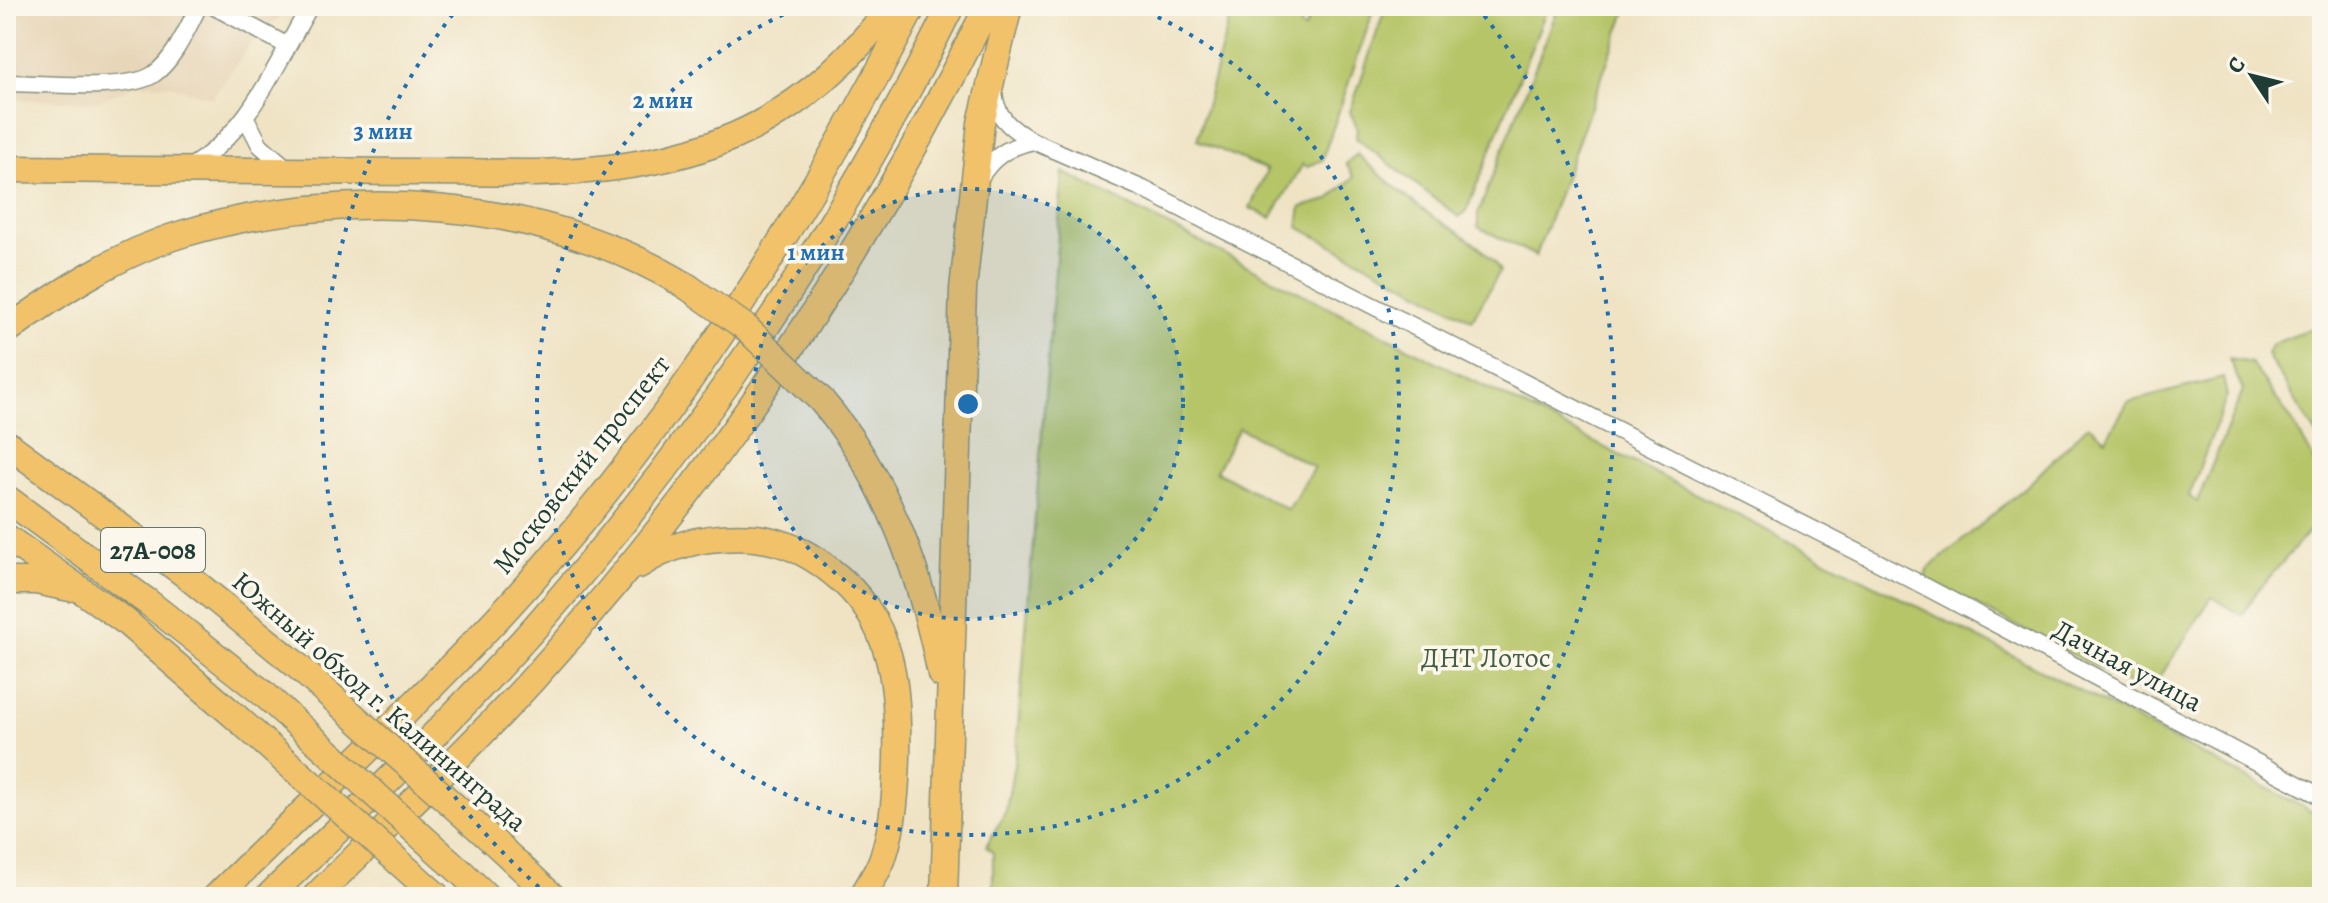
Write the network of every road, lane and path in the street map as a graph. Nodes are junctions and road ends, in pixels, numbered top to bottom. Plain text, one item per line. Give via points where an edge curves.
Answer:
1 (199, 6) edge
2 (213, 6) edge
3 (310, 6) edge
4 (891, 6) edge
5 (913, 6) edge
6 (951, 6) edge
7 (988, 6) edge
8 (1009, 6) edge
9 (286, 45) junction
10 (995, 58) junction
11 (6, 83) edge
12 (246, 118) junction
13 (1033, 141) junction
14 (6, 169) edge
15 (182, 171) junction
16 (290, 171) junction
17 (970, 203) junction
18 (6, 331) edge
19 (6, 443) edge
20 (6, 498) edge
21 (6, 537) edge
22 (622, 576) junction
23 (6, 581) edge
24 (125, 621) junction
25 (949, 716) junction
26 (2322, 797) edge
27 (216, 897) edge
28 (268, 897) edge
29 (315, 897) edge
30 (438, 897) edge
31 (487, 897) edge
32 (553, 897) edge
33 (862, 897) edge
34 (944, 897) edge

1 - 11 street via 153,75 117,85
2 - 9 street
3 - 9 street
4 - 16 highway via 847,59 783,110 676,158 595,171
5 - 27 highway, Московский проспект via 771,259 620,471 503,612
6 - 28 highway via 821,242 681,448 479,689
7 - 22 highway via 916,147 803,333 707,469
8 - 10 highway
9 - 12 street
10 - 13 street, Дачная улица via 999,115 1012,130
10 - 17 highway
12 - 15 street via 223,144
12 - 16 street via 260,145
13 - 17 street via 1010,146 993,160
13 - 26 street, Дачная улица via 1143,189 1909,578
14 - 15 highway
15 - 16 highway
17 - 25 highway via 958,394
18 - 25 highway, bridge via 74,283 146,247 254,218 325,209 460,211 551,226 639,258 755,335 821,400 855,446 904,539
19 - 32 highway, Южный обход г. Калининграда / 27А-008, bridge via 182,572 294,663
20 - 31 highway, 27А-008, bridge via 264,694
21 - 24 highway
22 - 29 highway via 482,733
22 - 33 highway via 684,543 765,539 815,560 871,612 892,661 898,722 893,825
23 - 24 highway via 59,584
24 - 30 highway, bridge
25 - 34 highway

